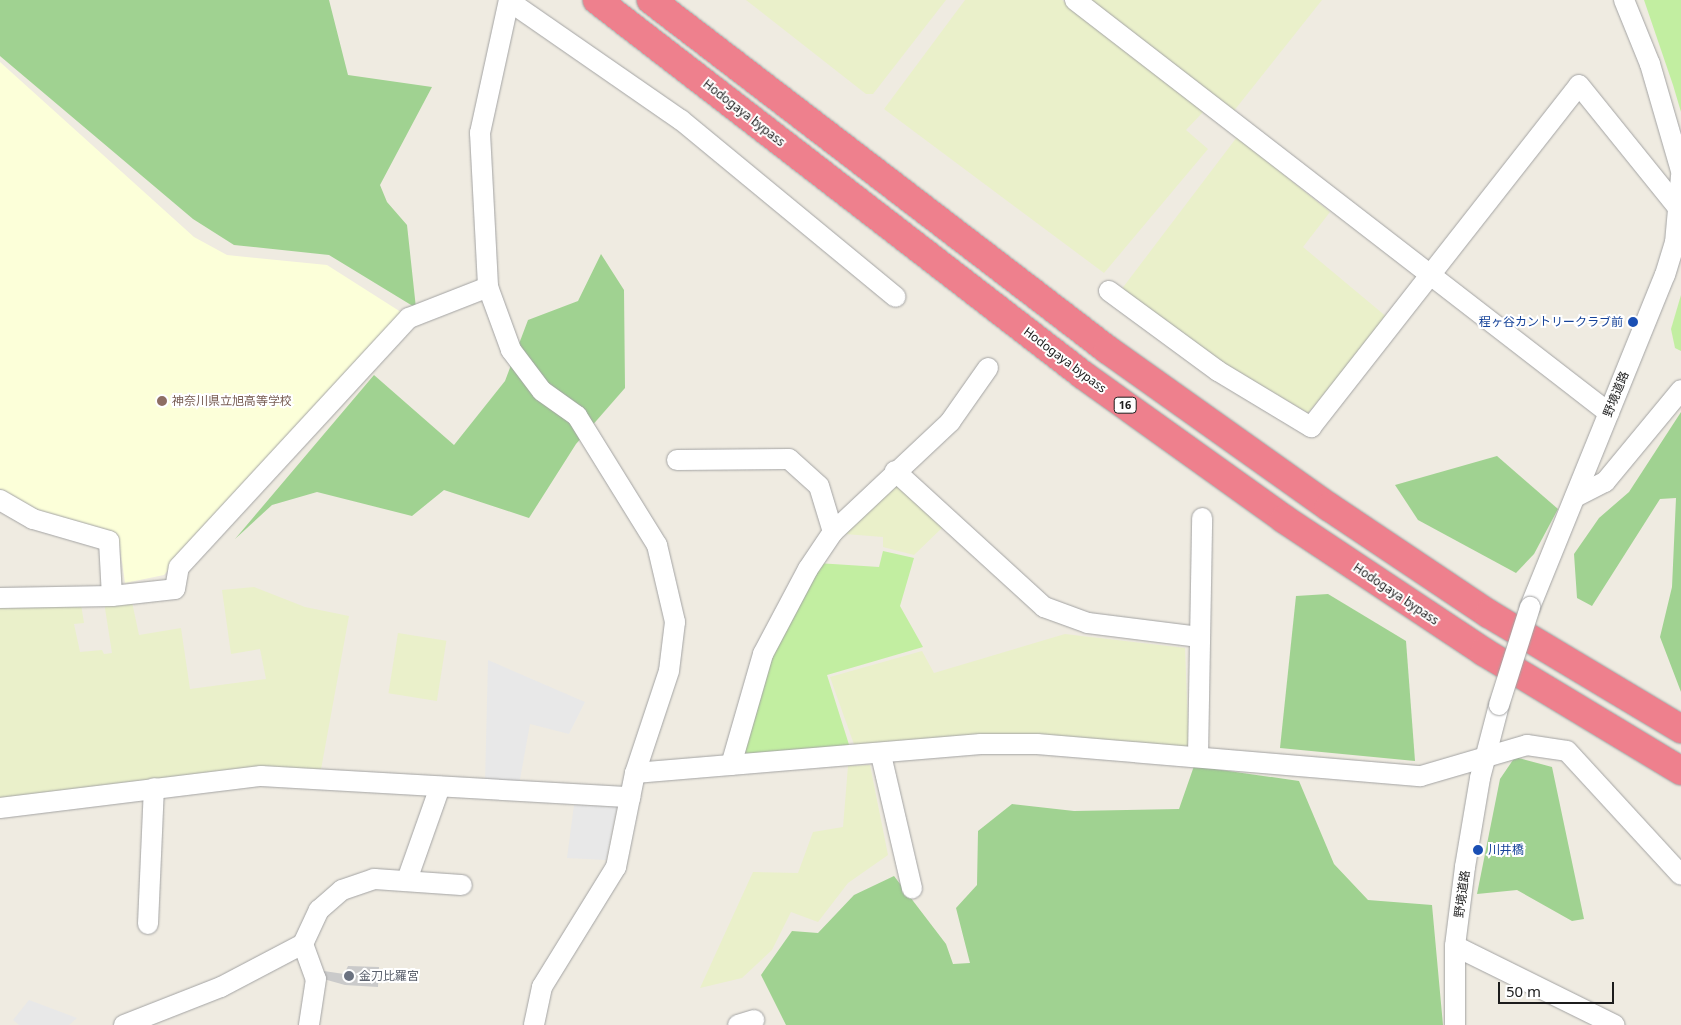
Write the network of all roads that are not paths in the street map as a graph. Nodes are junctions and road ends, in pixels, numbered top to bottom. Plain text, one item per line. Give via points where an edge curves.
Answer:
1 (509, 0) edge
2 (597, 0) edge
3 (651, 0) edge
4 (1076, 0) edge
5 (1624, 0) edge
6 (1681, 171) edge
7 (1681, 176) edge
8 (1679, 209) junction
9 (1430, 277) junction
10 (488, 287) junction
11 (1109, 291) dead end
12 (896, 297) dead end
13 (988, 368) dead end
14 (1681, 390) edge
15 (1609, 413) junction
16 (677, 460) dead end
17 (896, 471) junction
18 (1575, 497) junction
19 (0, 500) edge
20 (1202, 518) dead end
21 (833, 532) junction
22 (112, 596) junction
23 (0, 598) edge
24 (1199, 637) junction
25 (1681, 729) edge
26 (881, 754) junction
27 (1486, 754) junction
28 (1198, 757) junction
29 (731, 765) junction
30 (1681, 771) edge
31 (635, 773) junction
32 (440, 787) junction
33 (154, 788) junction
34 (630, 797) junction
35 (0, 808) edge
36 (1681, 874) edge
37 (407, 880) junction
38 (462, 885) dead end
39 (912, 888) dead end
40 (148, 924) dead end
41 (303, 944) junction
42 (1454, 946) junction
43 (124, 1025) edge
44 (309, 1025) edge
45 (534, 1025) edge
46 (1455, 1025) edge
47 (1615, 1025) edge

1 - 10 street via 480,133
1 - 12 street via 680,120
2 - 30 highway, Hodogaya bypass / 16 via 1083,375 1284,519 1484,652
3 - 25 highway via 1108,350 1328,507 1490,614
4 - 9 street
5 - 6 street via 1650,64
7 - 8 street, 野境道路
8 - 9 street via 1579,85
8 - 15 street, 野境道路 via 1665,275
9 - 11 street via 1311,427 1218,371
9 - 15 street
10 - 22 street via 409,318 179,567 175,589
10 - 31 street via 511,350 542,391 577,416 657,544 675,622 673,648
13 - 17 street via 950,422
14 - 18 street via 1605,482
15 - 18 street, 野境道路
16 - 21 street via 789,459 819,486
17 - 21 street
17 - 24 street via 1044,607 1088,623
18 - 27 street, 野境道路, bridge via 1530,607
19 - 22 street via 33,519 109,541
20 - 24 street
21 - 29 street via 763,654
22 - 23 street
24 - 28 street
26 - 28 street via 981,744 1037,744
26 - 29 street
26 - 39 street
27 - 28 street via 1421,776
27 - 36 street via 1527,745 1567,751
27 - 42 street, 野境道路
29 - 31 street
31 - 34 street
32 - 33 street via 262,776
32 - 34 street
32 - 37 street
33 - 35 street
33 - 40 street
34 - 45 street via 616,867 542,987
37 - 38 street
37 - 41 street via 374,879 342,890 319,910
41 - 43 street via 213,991
41 - 44 street via 316,979
42 - 46 street, 野境道路
42 - 47 street

